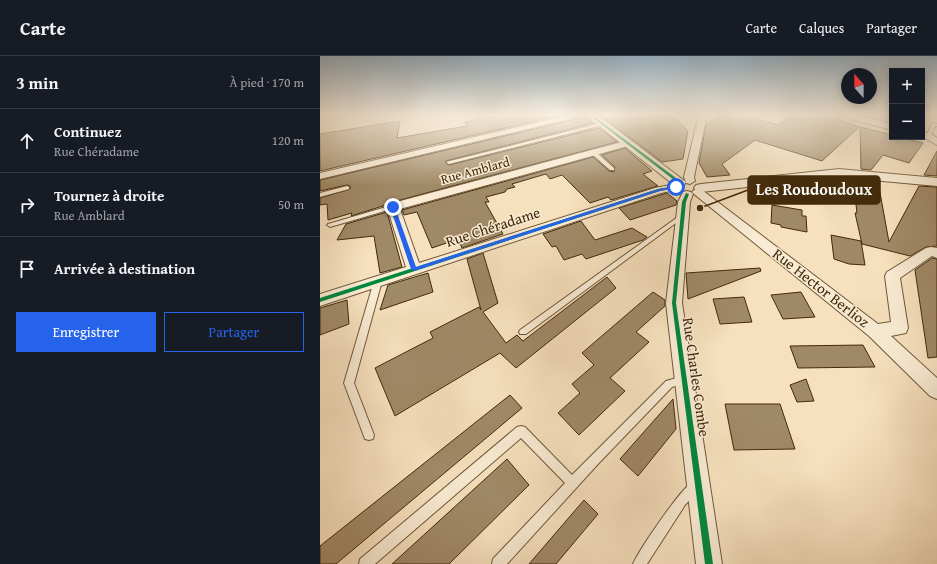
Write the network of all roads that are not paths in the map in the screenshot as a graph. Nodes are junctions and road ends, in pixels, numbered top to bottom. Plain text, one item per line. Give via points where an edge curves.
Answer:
1 (484, 138) edge
2 (546, 138) edge
3 (621, 138) edge
4 (698, 138) edge
5 (629, 143) junction
6 (594, 153) junction
7 (448, 162) dead end
8 (612, 169) dead end
9 (320, 176) edge
10 (937, 182) edge
11 (689, 187) junction
12 (347, 188) dead end
13 (320, 195) edge
14 (393, 207) junction
15 (682, 216) junction
16 (330, 225) dead end
17 (937, 253) edge
18 (414, 269) junction
19 (378, 281) junction
20 (320, 300) edge
21 (876, 331) junction
22 (523, 332) dead end
23 (684, 380) junction
24 (937, 390) edge
25 (369, 435) dead end
26 (698, 482) junction
27 (572, 484) junction
28 (365, 564) edge
29 (498, 564) edge
30 (639, 564) edge
31 (709, 564) edge

1 - 9 street
2 - 7 lane
3 - 5 street
4 - 11 street, Rue Charles Combe
5 - 6 street, Rue Amblard
5 - 11 street
6 - 8 lane
6 - 14 street, Rue Amblard
10 - 11 street via 845,173
11 - 15 street, Rue Charles Combe
11 - 18 street, Rue Chéradame via 659,190
11 - 21 street, Rue Hector Berlioz
12 - 13 lane
14 - 16 lane
14 - 18 street
15 - 22 lane
15 - 23 street, Rue Charles Combe via 674,303
17 - 21 street via 931,251 892,276 900,328
18 - 19 street, Rue Chéradame
19 - 20 street, Rue Chéradame
19 - 25 lane via 349,382
21 - 24 street, Rue Hector Berlioz
23 - 26 street, Rue Charles Combe
23 - 27 lane via 669,384
26 - 30 lane via 681,501
26 - 31 street, Rue Charles Combe
27 - 28 lane via 521,431
27 - 29 lane

